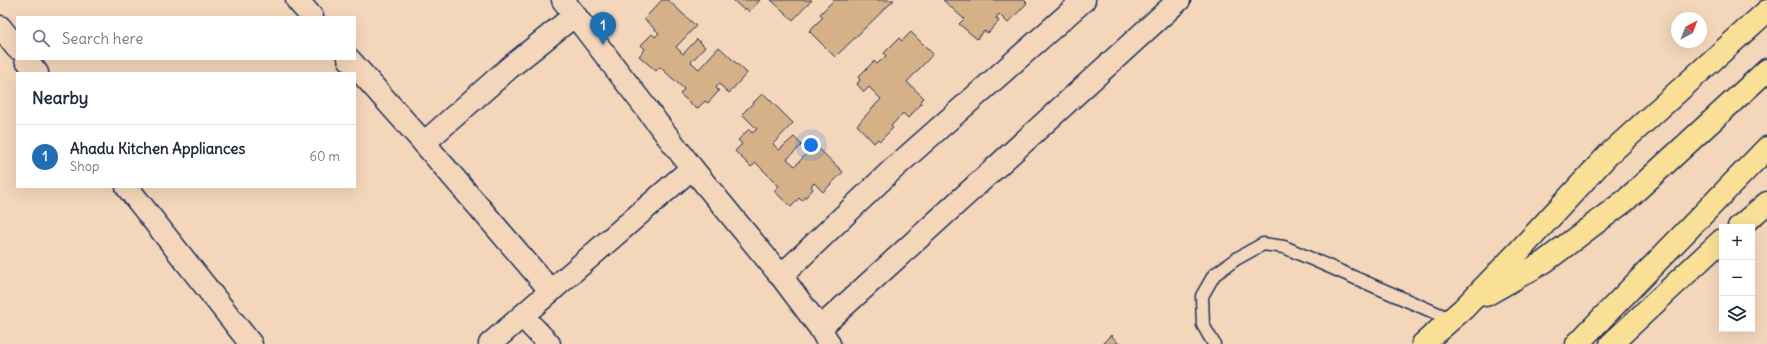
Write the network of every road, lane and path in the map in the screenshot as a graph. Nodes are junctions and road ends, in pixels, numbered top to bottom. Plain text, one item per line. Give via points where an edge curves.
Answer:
1 (297, 0) edge
2 (1084, 0) edge
3 (1179, 0) edge
4 (569, 8) edge
5 (1767, 11) edge
6 (311, 16) edge
7 (0, 27) edge
8 (16, 47) edge
9 (27, 60) edge
10 (350, 60) edge
11 (1767, 70) edge
12 (36, 72) edge
13 (424, 143) junction
14 (1767, 148) edge
15 (692, 168) junction
16 (128, 188) edge
17 (1767, 204) edge
18 (1743, 224) edge
19 (1719, 243) edge
20 (781, 276) junction
21 (551, 290) junction
22 (1456, 314) junction
23 (522, 316) junction
24 (825, 336) edge
25 (251, 344) edge
26 (490, 344) edge
27 (549, 344) edge
28 (1214, 344) edge
29 (1423, 344) edge
30 (1577, 344) edge
31 (1611, 344) edge

1 - 6 street
2 - 20 street via 893,169
3 - 24 street
4 - 13 street via 509,68
4 - 15 street
5 - 22 highway via 1608,155 1520,250
7 - 8 street
9 - 12 street
10 - 13 street
11 - 22 highway via 1626,200 1544,262
13 - 21 street
14 - 30 highway
15 - 20 street
15 - 21 street
16 - 25 street
17 - 18 highway
19 - 31 highway
20 - 24 street
21 - 23 street
22 - 28 lane via 1284,247 1263,244 1214,275 1202,296 1203,325
22 - 29 highway
23 - 26 street
23 - 27 street

